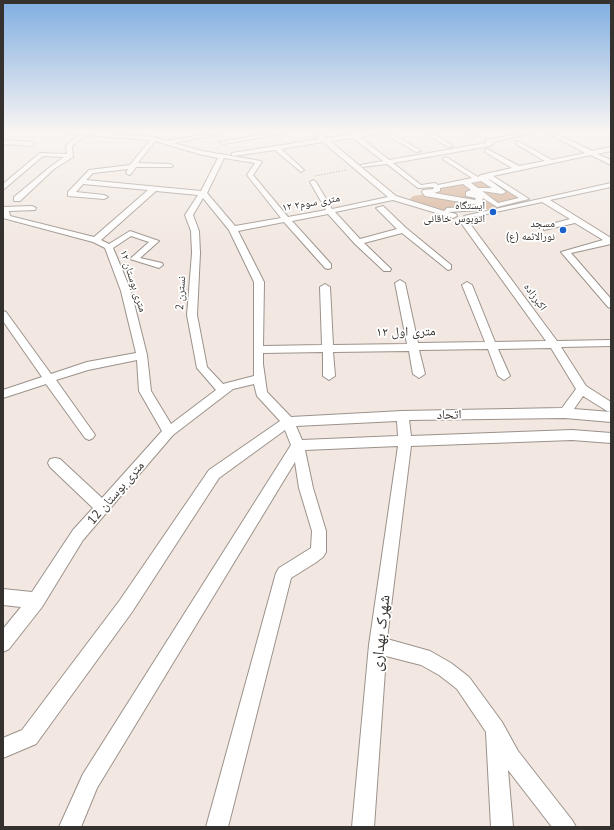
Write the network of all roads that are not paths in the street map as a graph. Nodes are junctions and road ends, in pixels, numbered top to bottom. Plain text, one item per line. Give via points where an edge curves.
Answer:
1 (23, 171) edge
2 (49, 171) edge
3 (94, 171) edge
4 (214, 171) edge
5 (253, 171) edge
6 (364, 171) edge
7 (400, 171) edge
8 (466, 171) edge
9 (509, 171) edge
10 (312, 180) road end
11 (482, 180) junction
12 (81, 182) junction
13 (468, 184) junction
14 (611, 185) edge
15 (3, 188) edge
16 (155, 188) junction
17 (476, 190) junction
18 (203, 193) junction
19 (421, 196) junction
20 (104, 197) dead end
21 (393, 198) junction
22 (17, 199) dead end
23 (453, 199) junction
24 (544, 200) junction
25 (478, 202) junction
26 (32, 208) dead end
27 (380, 208) dead end
28 (4, 209) edge
29 (447, 210) junction
30 (330, 211) junction
31 (286, 219) junction
32 (466, 220) junction
33 (576, 220) junction
34 (547, 228) dead end
35 (233, 230) junction
36 (403, 230) junction
37 (96, 240) junction
38 (358, 242) junction
39 (611, 242) edge
40 (109, 246) junction
41 (159, 265) dead end
42 (328, 266) dead end
43 (448, 267) dead end
44 (387, 269) dead end
45 (400, 282) dead end
46 (467, 285) dead end
47 (325, 287) dead end
48 (611, 305) edge
49 (3, 314) edge
50 (611, 343) edge
51 (554, 344) junction
52 (414, 346) junction
53 (491, 346) junction
54 (329, 348) junction
55 (258, 350) junction
56 (142, 355) junction
57 (419, 374) dead end
58 (330, 376) dead end
59 (504, 376) dead end
60 (50, 379) junction
61 (259, 379) junction
62 (582, 389) junction
63 (223, 391) junction
64 (3, 394) edge
65 (611, 408) edge
66 (565, 413) junction
67 (402, 416) junction
68 (611, 417) edge
69 (288, 422) junction
70 (169, 432) junction
71 (89, 435) dead end
72 (611, 438) edge
73 (405, 440) junction
74 (298, 444) junction
75 (55, 463) dead end
76 (103, 508) junction
77 (3, 597) edge
78 (36, 601) junction
79 (3, 642) edge
80 (378, 645) junction
81 (495, 729) junction
82 (3, 748) edge
83 (70, 827) edge
84 (217, 827) edge
85 (363, 827) edge
86 (502, 827) edge
87 (565, 827) edge

1 - 15 street
2 - 22 street
3 - 12 street
4 - 18 street, نسترن 2
5 - 31 street via 250,175
6 - 21 street
7 - 11 street via 420,188
8 - 11 street
9 - 11 street
10 - 30 street
11 - 13 street
11 - 17 street via 502,192
11 - 17 street via 490,177 525,199 497,205
12 - 16 street
12 - 20 street via 71,194
13 - 17 street
13 - 19 street via 436,188 438,190 426,192
14 - 24 street
16 - 18 street
16 - 37 street
17 - 25 street via 469,194 480,197
18 - 35 street
18 - 63 street, نسترن 2 via 189,215 195,232 196,253 192,315 202,368
19 - 23 street
19 - 29 street via 411,200
21 - 30 street, ۱۲ متری سوم۲
21 - 32 street via 453,216 460,214
23 - 25 street
23 - 29 street
24 - 32 street
24 - 33 street
25 - 29 street via 488,208
26 - 28 street
27 - 36 street
28 - 37 street, ۱۲ متری بوستان via 6,217
30 - 31 street, ۱۲ متری سوم۲
30 - 38 street
31 - 35 street, ۱۲ متری سوم۲
31 - 42 street
32 - 51 street, اکبرزاده
33 - 34 street
33 - 39 street
35 - 55 street via 259,282
36 - 38 street
36 - 43 street
37 - 40 street, ۱۲ متری بوستان
38 - 44 street
39 - 48 street via 565,252
40 - 41 street via 130,233 155,241 134,259
40 - 56 street, ۱۲ متری بوستان via 126,291
45 - 52 street
46 - 53 street
47 - 54 street
49 - 60 street
50 - 51 street, ۱۲ متری اول
51 - 53 street, ۱۲ متری اول
51 - 62 street, اکبرزاده
52 - 53 street, ۱۲ متری اول
52 - 54 street, ۱۲ متری اول
52 - 57 street
53 - 59 street
54 - 55 street, ۱۲ متری اول
54 - 58 street
55 - 61 street
56 - 60 street via 87,366
56 - 70 street, ۱۲ متری بوستان via 145,391
60 - 64 street
60 - 71 street
61 - 63 street, 12 متری بوستان via 229,386
61 - 69 street via 261,393
62 - 65 street
62 - 66 street
63 - 70 street, 12 متری بوستان
66 - 67 street, اتحاد
66 - 68 street, اتحاد
67 - 69 street, اتحاد
67 - 73 street, شهرک بهداری
69 - 74 street
69 - 82 street via 214,474 126,606 29,737
70 - 76 street, 12 متری بوستان
72 - 73 street, اتحاد via 572,435
73 - 74 street, اتحاد
73 - 80 street, شهرک بهداری
74 - 83 street via 90,781
74 - 84 street via 306,488 319,531 318,552 284,573
75 - 76 street
76 - 78 street, 12 متری بوستان via 78,535
77 - 78 street
78 - 79 street, 12 متری بوستان
80 - 81 street via 424,657 445,669 463,683
80 - 85 street, شهرک بهداری
81 - 86 street
81 - 87 street via 511,758

